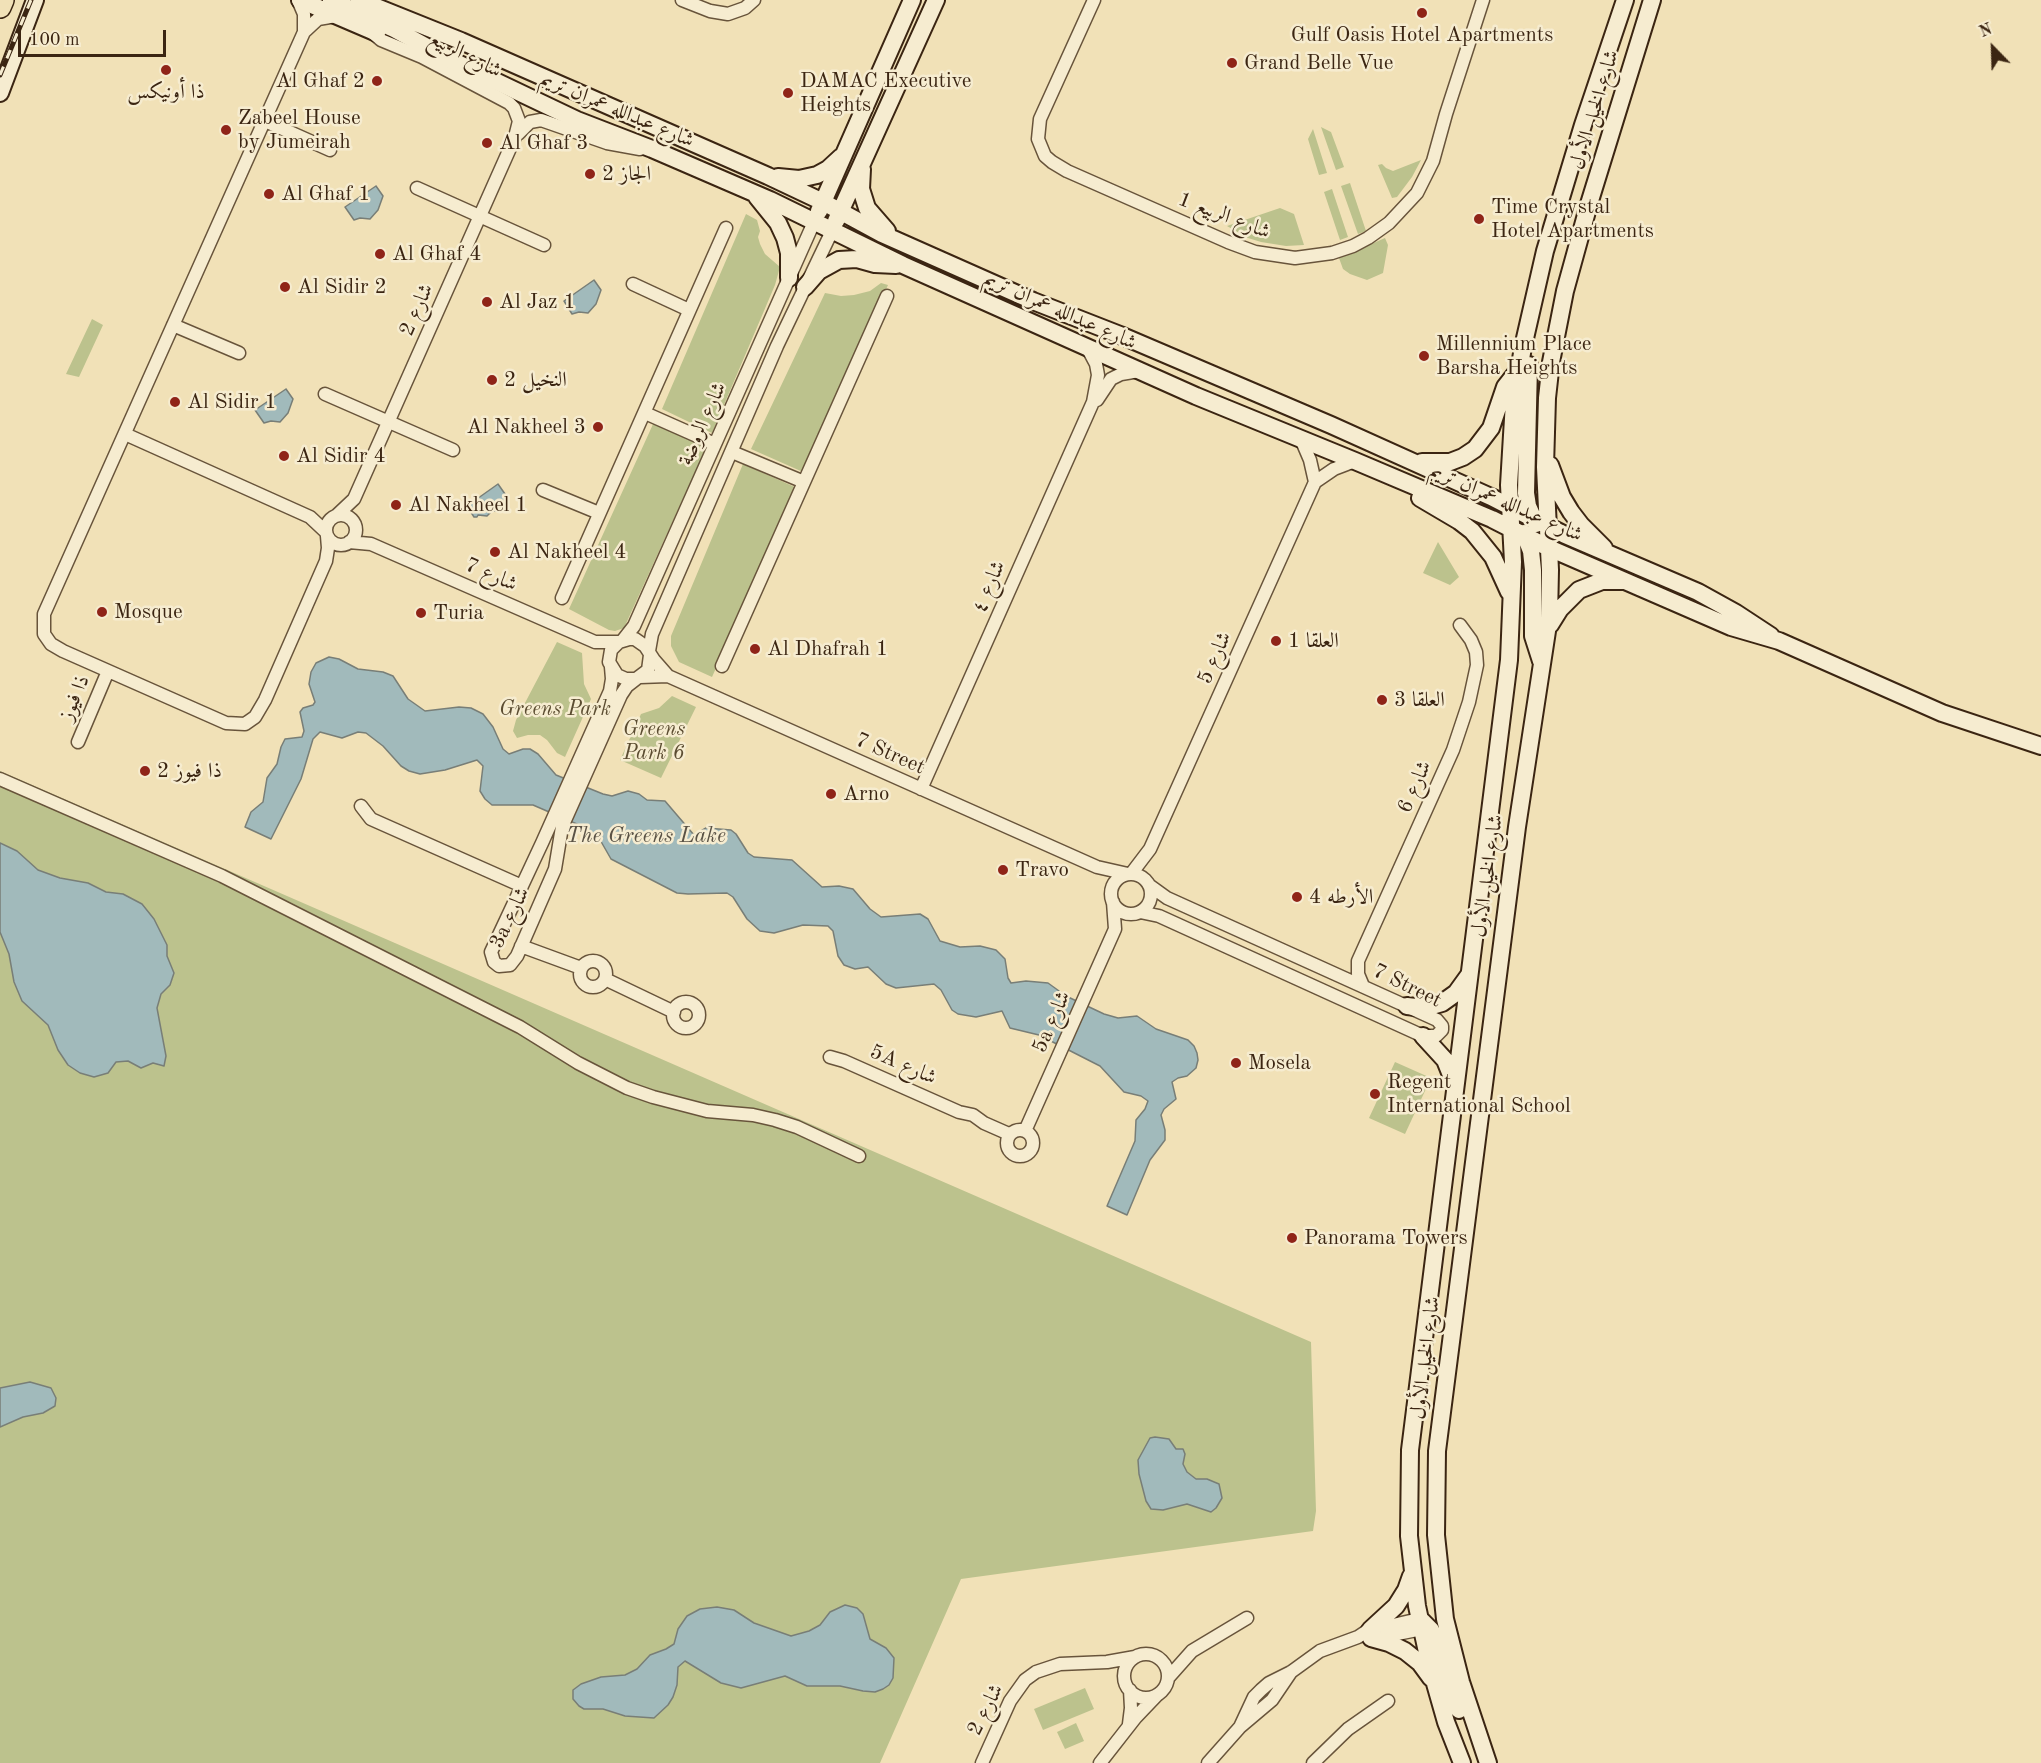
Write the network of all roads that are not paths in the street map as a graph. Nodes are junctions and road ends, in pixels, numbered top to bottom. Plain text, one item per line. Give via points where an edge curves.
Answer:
1 (3, 0) edge
2 (35, 0) edge
3 (299, 0) edge
4 (360, 0) edge
5 (682, 0) edge
6 (754, 0) edge
7 (912, 0) edge
8 (936, 0) edge
9 (1094, 0) edge
10 (1483, 0) edge
11 (1625, 0) edge
12 (1652, 0) edge
13 (0, 7) edge
14 (334, 8) edge
15 (377, 14) edge
16 (304, 32) junction
17 (0, 93) edge
18 (265, 121) junction
19 (515, 137) junction
20 (652, 149) junction
21 (330, 150) dead end
22 (844, 154) junction
23 (862, 162) junction
24 (768, 177) junction
25 (417, 188) dead end
26 (755, 194) junction
27 (823, 202) junction
28 (840, 212) junction
29 (480, 216) junction
30 (814, 222) junction
31 (726, 228) dead end
32 (832, 231) junction
33 (896, 240) junction
34 (544, 244) dead end
35 (903, 265) junction
36 (789, 278) junction
37 (633, 284) dead end
38 (805, 286) junction
39 (887, 296) dead end
40 (690, 310) junction
41 (172, 325) junction
42 (1523, 347) junction
43 (1088, 349) junction
44 (239, 353) dead end
45 (1519, 370) junction
46 (1139, 371) junction
47 (325, 394) dead end
48 (1094, 402) junction
49 (645, 412) junction
50 (388, 421) junction
51 (125, 434) junction
52 (1301, 439) junction
53 (715, 444) junction
54 (1545, 447) junction
55 (453, 450) dead end
56 (732, 452) junction
57 (1355, 461) junction
58 (1411, 461) junction
59 (1399, 480) junction
60 (804, 482) junction
61 (1315, 482) junction
62 (543, 490) dead end
63 (354, 499) junction
64 (599, 513) junction
65 (335, 516) junction
66 (310, 517) junction
67 (1514, 521) junction
68 (355, 525) junction
69 (1544, 533) junction
70 (327, 534) junction
71 (347, 543) junction
72 (371, 544) junction
73 (1617, 558) junction
74 (326, 561) junction
75 (1513, 562) junction
76 (1533, 573) junction
77 (1629, 582) junction
78 (562, 598) dead end
79 (1512, 603) junction
80 (1460, 626) dead end
81 (1547, 632) junction
82 (621, 641) junction
83 (1779, 641) junction
84 (594, 642) junction
85 (649, 653) junction
86 (1541, 662) junction
87 (610, 664) junction
88 (722, 666) dead end
89 (108, 671) junction
90 (668, 676) junction
91 (638, 678) junction
92 (78, 742) dead end
93 (2041, 746) edge
94 (578, 776) junction
95 (0, 779) edge
96 (921, 789) junction
97 (361, 806) dead end
98 (556, 826) junction
99 (1150, 849) junction
100 (534, 859) junction
101 (1097, 867) junction
102 (555, 869) junction
103 (1129, 874) junction
104 (1148, 883) junction
105 (520, 889) junction
106 (1112, 900) junction
107 (1138, 912) junction
108 (1115, 929) junction
109 (522, 944) junction
110 (1358, 961) junction
111 (581, 968) junction
112 (1470, 971) junction
113 (1335, 974) junction
114 (605, 979) junction
115 (1363, 986) junction
116 (1407, 1006) junction
117 (674, 1012) dead end
118 (1423, 1036) junction
119 (830, 1058) dead end
120 (1456, 1088) junction
121 (1025, 1131) junction
122 (1009, 1134) junction
123 (859, 1156) dead end
124 (1412, 1575) junction
125 (1247, 1618) dead end
126 (1430, 1618) junction
127 (1366, 1635) junction
128 (1192, 1651) junction
129 (1135, 1657) junction
130 (1159, 1658) junction
131 (1098, 1662) junction
132 (1168, 1678) junction
133 (1127, 1686) junction
134 (1436, 1687) junction
135 (1158, 1694) junction
136 (1388, 1701) dead end
137 (1129, 1726) junction
138 (1486, 1756) edge
139 (1321, 1761) edge
140 (1210, 1762) edge
141 (982, 1763) edge
142 (1100, 1763) edge
143 (1462, 1763) edge

1 - 13 highway
2 - 17 main road
3 - 14 main road
3 - 16 street
4 - 15 main road, شارع عبدالله عمران تريم
5 - 6 street via 728,15
7 - 22 main road
8 - 23 main road
9 - 10 street, شارع الربيع 1 via 1040,119 1038,139 1046,156 1067,171 1228,242 1255,252 1295,258 1353,246 1389,223 1417,193 1432,161
11 - 42 main road, شارع الخيل الأول via 1563,189
12 - 54 main road, شارع الخيل الأول via 1563,300 1551,362
14 - 15 main road, شارع عبدالله عمران تريم
14 - 16 street
15 - 19 street, شارع الربيع via 381,40 509,103 519,121
15 - 20 main road, شارع عبدالله عمران تريم via 451,60 577,120
15 - 24 main road, شارع عبدالله عمران تريم via 461,41
16 - 18 street
18 - 21 street
18 - 41 street
19 - 20 street via 530,122 541,120 607,143
19 - 29 street, شارع 2
20 - 26 main road, شارع عبدالله عمران تريم
22 - 24 main road via 828,169 809,177
22 - 27 main road
23 - 28 main road
23 - 33 main road via 861,189 867,208
24 - 27 main road, شارع عبدالله عمران تريم
25 - 29 street
26 - 30 main road, شارع عبدالله عمران تريم
26 - 36 main road via 785,238
27 - 28 main road, شارع عبدالله عمران تريم
27 - 30 main road
28 - 32 main road
28 - 33 main road, شارع عبدالله عمران تريم
29 - 34 street
29 - 50 street, شارع 2
30 - 32 main road, شارع عبدالله عمران تريم
30 - 36 street, شارع الروضة
31 - 40 street
32 - 35 main road, شارع عبدالله عمران تريم
32 - 38 street, شارع الروضة
33 - 58 main road, شارع عبدالله عمران تريم
35 - 38 main road via 838,260 819,271
35 - 43 main road, شارع عبدالله عمران تريم
36 - 53 street, شارع الروضة
37 - 40 street
38 - 56 street, شارع الروضة
39 - 60 street
40 - 49 street
41 - 44 street
41 - 51 street
42 - 45 main road, شارع الخيل الأول
42 - 69 main road via 1529,370 1526,493
43 - 46 main road, شارع عبدالله عمران تريم
43 - 48 street, شارع ٤ via 1098,375
45 - 58 main road via 1505,387 1491,428 1475,449 1450,462
45 - 67 main road, شارع الخيل الأول via 1511,430
46 - 48 street, شارع ٤ via 1115,376
46 - 52 main road, شارع عبدالله عمران تريم
47 - 50 street
48 - 96 street, شارع ٤
49 - 53 street
49 - 64 street
50 - 55 street
50 - 63 street, شارع 2
51 - 66 street
51 - 89 street via 43,620 44,634 51,644
52 - 57 main road, شارع عبدالله عمران تريم
52 - 61 street
53 - 82 street, شارع الروضة via 634,626
54 - 69 main road, شارع الخيل الأول
54 - 73 main road via 1571,512
56 - 60 street
56 - 85 street, شارع الروضة via 652,634
57 - 59 main road, شارع عبدالله عمران تريم
57 - 61 street
58 - 67 main road, شارع عبدالله عمران تريم via 1491,497
59 - 67 main road, شارع عبدالله عمران تريم
59 - 79 main road via 1484,543 1501,571
60 - 88 street
61 - 99 street, شارع 5
62 - 64 street
63 - 65 street, شارع 2
63 - 68 street, شارع 2
64 - 78 street
65 - 66 street
65 - 68 street via 347,516
65 - 70 street via 327,525
66 - 70 street
67 - 69 main road, شارع عبدالله عمران تريم
67 - 69 main road, شارع عبدالله عمران تريم
67 - 75 main road, شارع الخيل الأول
67 - 76 main road via 1531,551
68 - 71 street via 355,536
68 - 72 street, شارع 7
69 - 73 main road, شارع عبدالله عمران تريم
69 - 77 main road, شارع عبدالله عمران تريم via 1567,555
69 - 81 main road, شارع الخيل الأول via 1550,595
70 - 71 street via 334,543
70 - 74 street
71 - 72 street, شارع 7
71 - 74 street
72 - 84 street, شارع 7
73 - 83 main road, شارع عبدالله عمران تريم via 1717,602
74 - 89 street via 263,706 250,721 226,723
75 - 76 main road via 1518,553 1526,553
75 - 79 main road, شارع الخيل الأول
76 - 86 main road via 1532,627
77 - 81 main road via 1602,581 1579,590 1560,609
77 - 83 main road, شارع عبدالله عمران تريم via 1731,627
79 - 112 main road, شارع الخيل الأول via 1509,660
80 - 110 street, شارع 6 via 1474,646 1477,659 1464,718
81 - 86 main road, شارع الخيل الأول
82 - 84 street, شارع 7
82 - 85 street via 635,639
82 - 87 street via 611,650
83 - 93 main road, شارع عبدالله عمران تريم via 1915,702
84 - 87 street, شارع 7
85 - 90 street
85 - 91 street via 648,670
86 - 126 main road, شارع الخيل الأول via 1440,1423
87 - 91 street via 621,678
87 - 94 street, 3a شارع via 610,691
89 - 92 street, ذا فيوز
90 - 91 street
90 - 96 street, 7 Street
91 - 94 street, 3a شارع via 627,686
94 - 98 street, 3a شارع
95 - 123 street via 204,867 520,1027 627,1088 707,1111 775,1120
96 - 101 street, 7 Street
97 - 105 street via 371,819 483,868
98 - 100 street, 3a شارع
98 - 102 street, 3a شارع
99 - 103 street, شارع 5
99 - 104 street, شارع 5
100 - 102 street via 547,858
100 - 105 street, 3a شارع
101 - 103 street, 7 Street
101 - 106 street
102 - 109 street, 3a شارع
103 - 104 street
103 - 106 street via 1113,885
104 - 107 street via 1149,903
104 - 113 street, 7 Street via 1167,898
105 - 109 street, 3a شارع via 491,957 499,966 510,965
106 - 107 street via 1125,913
106 - 108 street, 5a شارع
107 - 108 street, 5a شارع
107 - 118 street, 7 Street via 1159,916
108 - 121 street, 5a شارع
109 - 111 street
110 - 113 street
110 - 115 street
111 - 114 street via 590,961 598,962 606,971
111 - 114 street via 581,980 587,986 599,985
112 - 116 main road via 1462,987 1442,1003 1425,1008
112 - 120 main road, شارع الخيل الأول
113 - 115 street, 7 Street
114 - 117 street
115 - 116 street, 7 Street
116 - 118 street, 7 Street via 1440,1023 1440,1034
118 - 120 main road via 1445,1060
119 - 122 street, 5A شارع via 973,1115
120 - 124 main road, شارع الخيل الأول via 1410,1450
121 - 122 street
121 - 122 street via 1032,1145 1023,1155 1010,1152 1006,1143
124 - 126 main road, شارع الخيل الأول
124 - 127 main road via 1396,1606
125 - 128 street, شارع 2
126 - 127 street
126 - 134 main road, شارع الخيل الأول
126 - 138 main road via 1466,1726
126 - 138 main road, شارع الخيل الأول via 1449,1638
127 - 134 main road via 1413,1657
127 - 140 street via 1320,1651 1269,1683 1254,1697 1240,1727
128 - 130 street, شارع 2
128 - 132 street, شارع 2
129 - 130 street, شارع 2 via 1151,1654
129 - 131 street, شارع 2
129 - 133 street via 1125,1668
130 - 132 street
131 - 133 street
131 - 141 street, شارع 2 via 1060,1664 1025,1680 1010,1701
132 - 135 street, شارع 2
133 - 135 street via 1144,1697
133 - 137 street
134 - 143 main road, شارع الخيل الأول
135 - 137 street, شارع 2
136 - 139 street via 1348,1729
137 - 142 street, شارع 2

